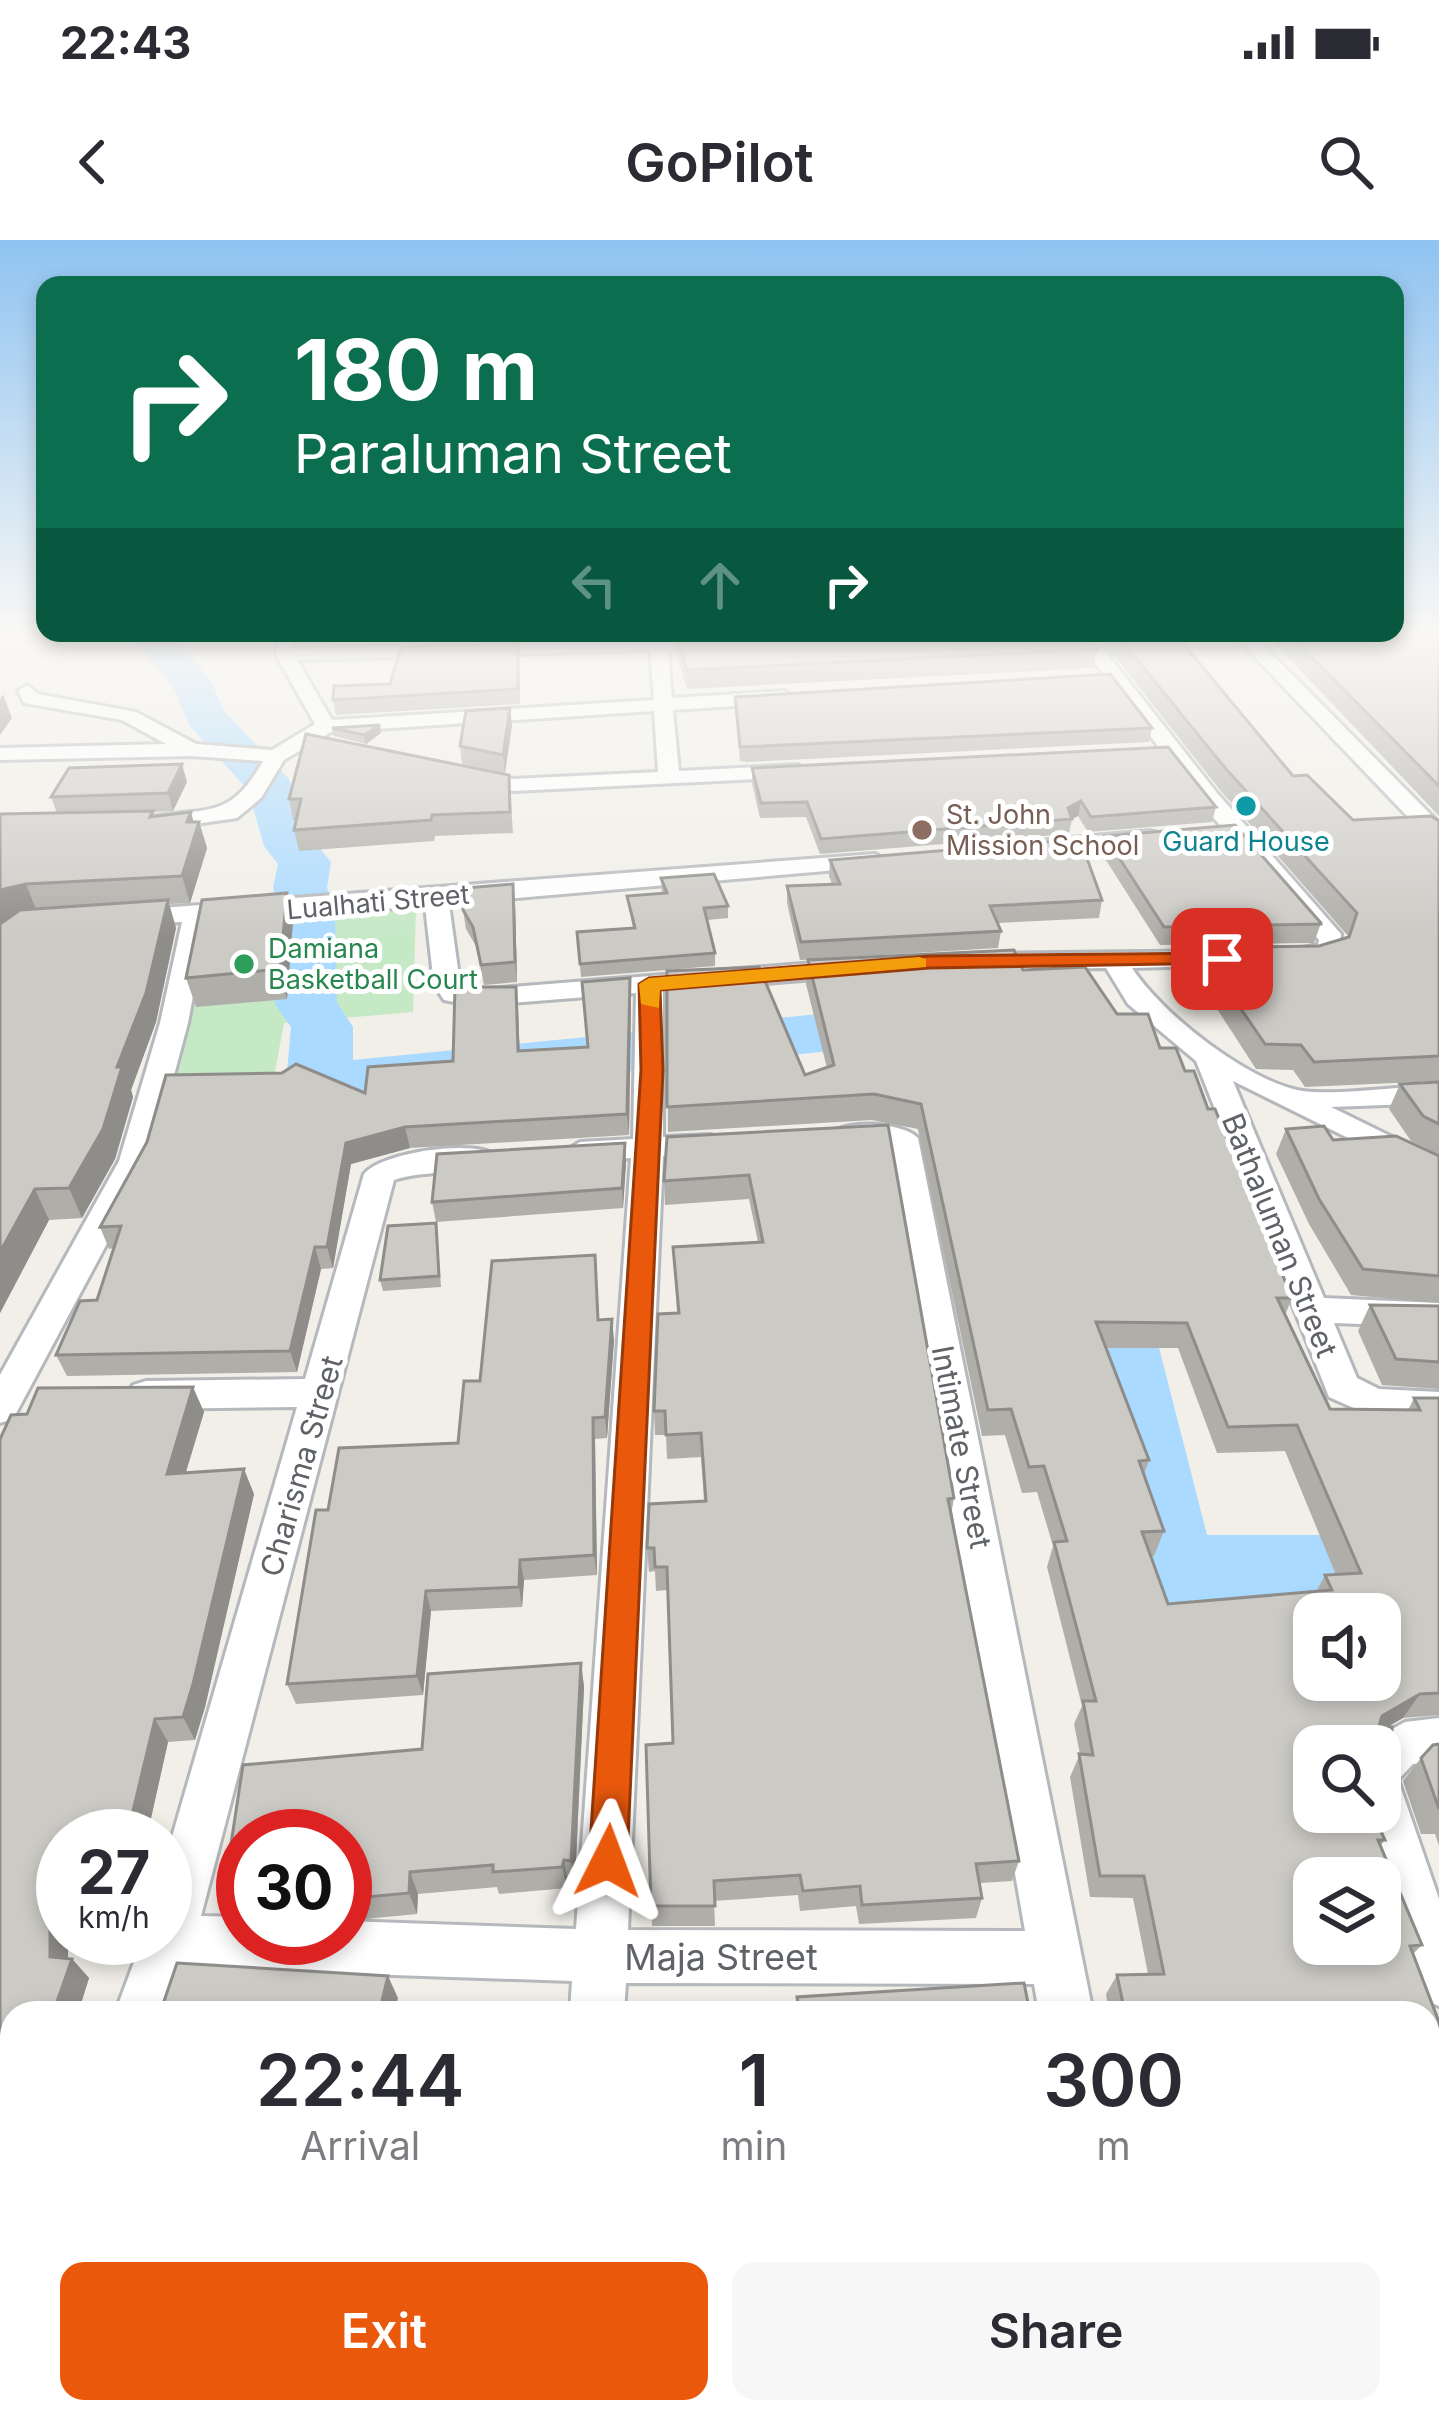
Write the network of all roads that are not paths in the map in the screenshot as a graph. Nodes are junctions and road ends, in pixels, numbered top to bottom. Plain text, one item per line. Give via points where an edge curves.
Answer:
1 (167, 737) edge
2 (312, 737) edge
3 (666, 737) edge
4 (1153, 737) edge
5 (1342, 737) edge
6 (305, 742) junction
7 (191, 750) junction
8 (338, 750) edge
9 (0, 754) edge
10 (260, 765) junction
11 (830, 769) edge
12 (437, 771) edge
13 (669, 777) junction
14 (135, 824) edge
15 (1439, 836) edge
16 (1165, 837) edge
17 (1000, 851) edge
18 (907, 858) edge
19 (436, 897) junction
20 (196, 914) junction
21 (106, 920) edge
22 (1115, 961) junction
23 (952, 962) edge
24 (883, 966) edge
25 (649, 984) junction
26 (1209, 1057) junction
27 (1439, 1094) edge
28 (1298, 1099) junction
29 (804, 1138) edge
30 (736, 1142) edge
31 (644, 1149) junction
32 (550, 1154) edge
33 (504, 1157) edge
34 (1439, 1173) edge
35 (1308, 1310) junction
36 (1439, 1315) edge
37 (322, 1394) junction
38 (49, 1395) edge
39 (116, 1395) edge
40 (2, 1400) edge
41 (1439, 1406) edge
42 (1392, 1833) edge
43 (192, 1856) edge
44 (192, 1942) edge
45 (603, 1956) junction
46 (1059, 1958) junction
47 (159, 1965) edge
48 (1439, 1978) edge
49 (146, 2001) edge
50 (598, 2001) edge
51 (1064, 2001) edge

1 - 7 street
2 - 6 street
3 - 13 street
4 - 22 street via 1209,798 1224,832 1333,939 1330,951 1310,958
5 - 15 street
6 - 8 street
6 - 10 street
7 - 9 street
7 - 10 street
10 - 14 street via 244,808 228,816
11 - 13 street
12 - 13 street via 514,784
16 - 17 street
18 - 19 street, Lualhati Street
19 - 20 street, Lualhati Street
19 - 25 street via 454,994
20 - 21 street, Lualhati Street
20 - 40 street via 135,1161
22 - 23 street
22 - 26 street, Bathaluman Street via 1138,998
24 - 25 street
25 - 31 street
26 - 28 street, Bathaluman Street
26 - 35 street, Bathaluman Street
27 - 28 street, Bathaluman Street
28 - 34 street, Bathaluman Street
29 - 46 street, Intimate Street via 903,1138
30 - 31 street
31 - 32 street
31 - 45 street
33 - 37 street, Charisma Street via 410,1162 380,1174
35 - 36 street
35 - 41 street, Bathaluman Street via 1342,1387 1374,1402
37 - 39 street
37 - 43 street, Charisma Street
38 - 40 street
42 - 48 street
44 - 45 street, Maja Street
45 - 46 street, Maja Street
45 - 50 street
46 - 51 street, Intimate Street
47 - 49 street, Charisma Street

